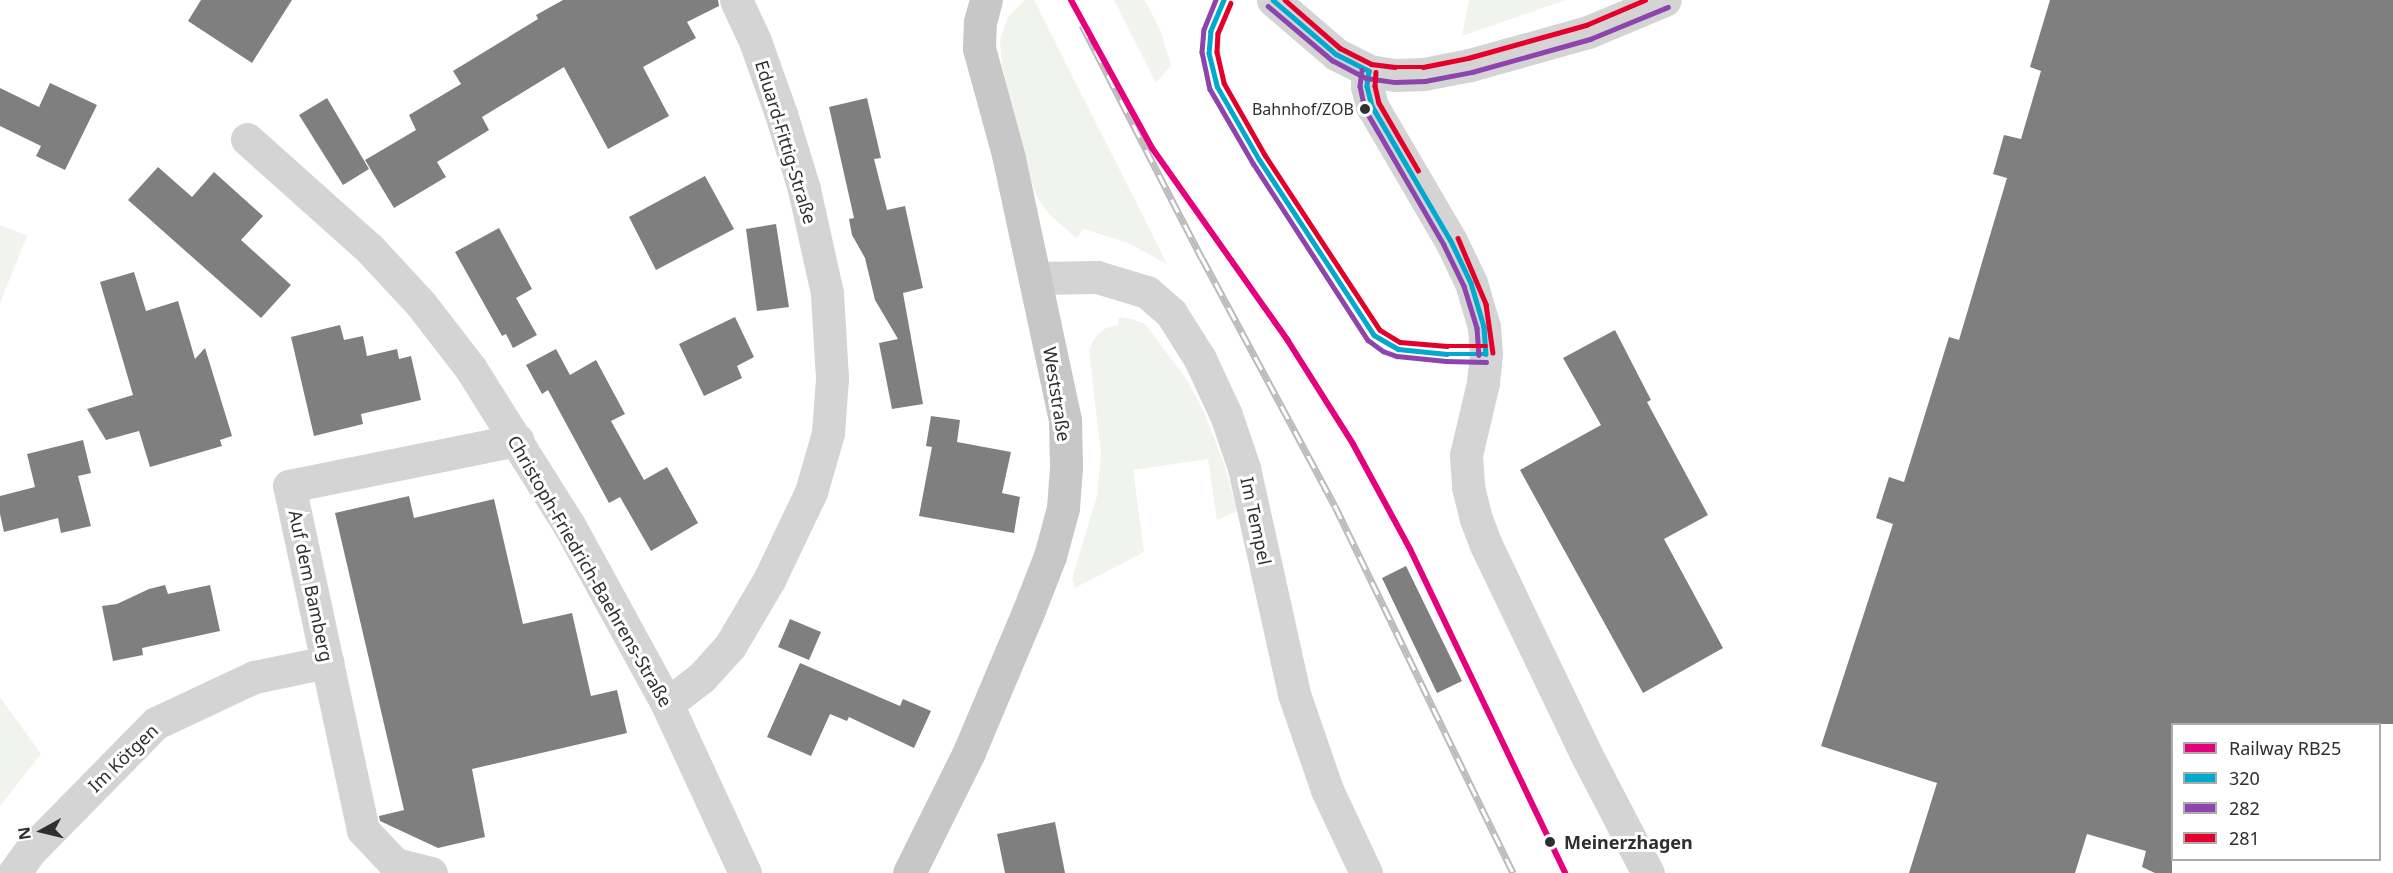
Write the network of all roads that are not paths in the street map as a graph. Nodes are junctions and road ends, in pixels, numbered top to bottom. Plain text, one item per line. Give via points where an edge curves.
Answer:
1 (736, 0) edge
2 (986, 0) edge
3 (1273, 0) edge
4 (1665, 0) edge
5 (1369, 71) junction
6 (248, 139) dead end
7 (1037, 278) junction
8 (517, 440) junction
9 (327, 662) junction
10 (667, 704) junction
11 (14, 873) edge
12 (431, 873) edge
13 (746, 873) edge
14 (909, 873) edge
15 (1366, 873) edge
16 (1648, 873) edge

1 - 10 street, Eduard-Fittig-Straße via 781,114 804,189 827,293 832,378 828,433 811,492 769,580 730,646 702,677
2 - 7 main road, Weststraße via 979,48
3 - 5 street via 1336,54
4 - 5 street via 1588,32 1470,65 1424,74
5 - 16 street via 1367,86 1372,106 1451,241 1471,283 1484,327 1483,383 1466,455 1468,487 1479,527 1587,756
6 - 8 street, Christoph-Friedrich-Baehrens-Straße via 368,247 421,304 471,369
7 - 14 main road, Weststraße via 1065,420 1063,508 1027,615 969,752
7 - 15 street, Im Tempel via 1097,277 1147,292 1171,313 1200,359 1226,414 1244,468 1294,694 1327,790
8 - 9 street, Auf dem Bamberg via 289,486
8 - 10 street, Christoph-Friedrich-Baehrens-Straße via 569,525
9 - 11 street, Im Kötgen via 254,677 156,723 31,849
9 - 12 street, Auf dem Bamberg via 363,830 395,864
10 - 13 street, Christoph-Friedrich-Baehrens-Straße

